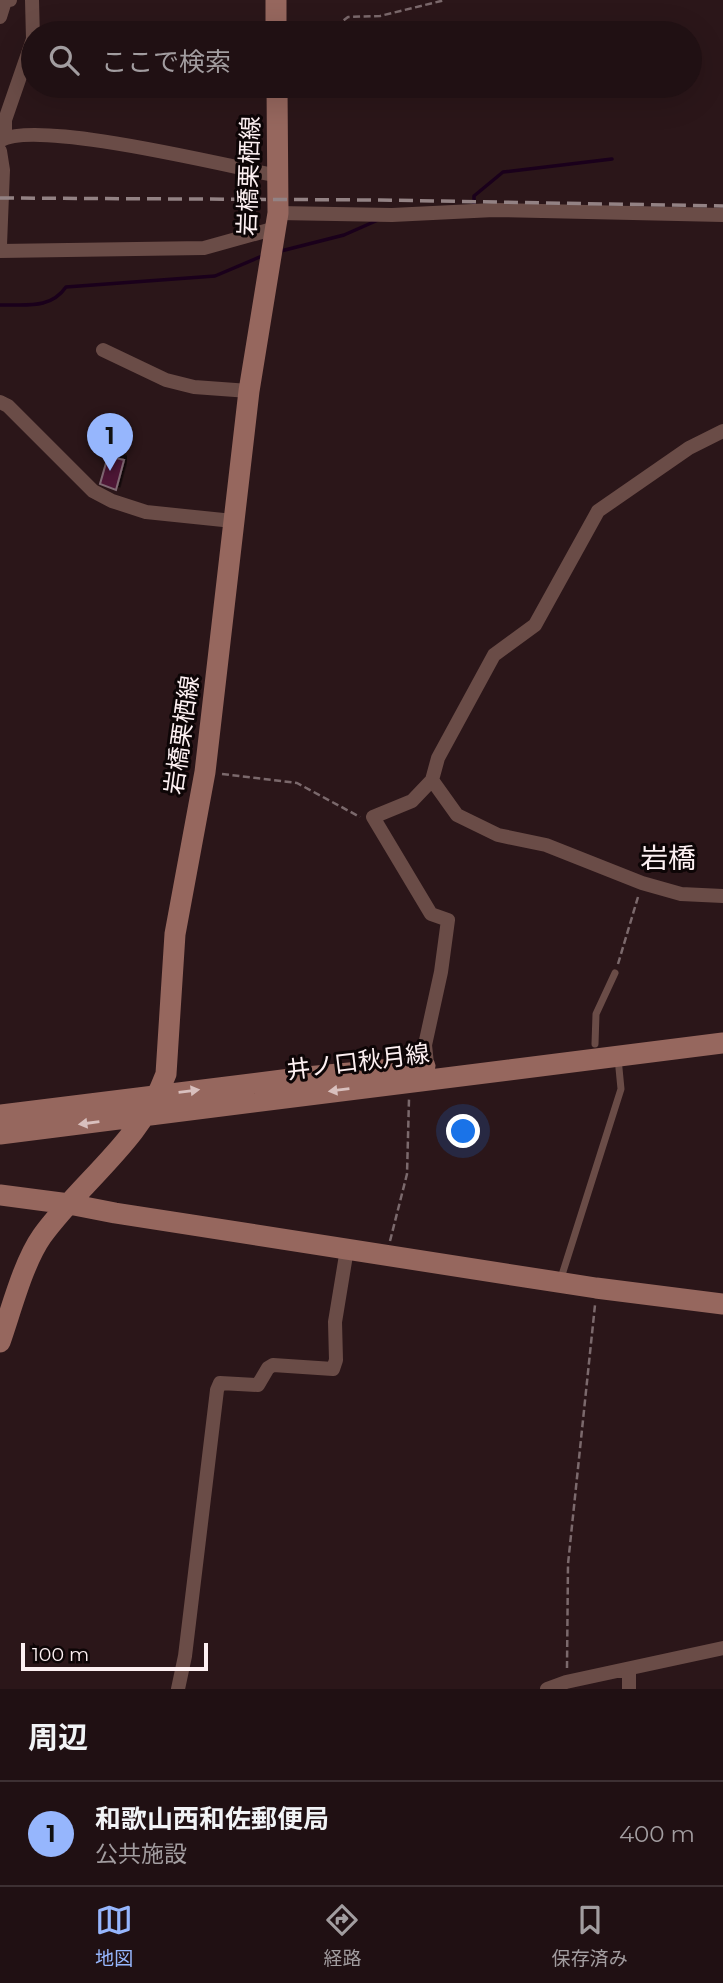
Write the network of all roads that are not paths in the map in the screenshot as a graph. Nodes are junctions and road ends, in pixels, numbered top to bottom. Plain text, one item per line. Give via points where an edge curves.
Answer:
1 (10, 0) edge
2 (32, 0) edge
3 (276, 0) edge
4 (0, 17) edge
5 (33, 21) edge
6 (276, 21) edge
7 (21, 73) edge
8 (277, 98) edge
9 (2, 143) edge
10 (279, 176) junction
11 (723, 215) edge
12 (277, 221) junction
13 (0, 234) edge
14 (0, 245) edge
15 (0, 251) edge
16 (103, 350) dead end
17 (249, 391) junction
18 (0, 402) edge
19 (723, 431) edge
20 (233, 521) junction
21 (432, 780) junction
22 (723, 896) edge
23 (615, 973) road end
24 (723, 1028) edge
25 (723, 1042) edge
26 (594, 1044) junction
27 (618, 1056) junction
28 (421, 1075) junction
29 (158, 1095) junction
30 (0, 1115) edge
31 (146, 1115) junction
32 (0, 1135) edge
33 (0, 1195) edge
34 (69, 1204) junction
35 (346, 1249) junction
36 (560, 1282) junction
37 (723, 1304) edge
38 (0, 1342) edge
39 (723, 1648) edge
40 (629, 1668) junction
41 (178, 1689) edge
42 (547, 1689) edge
43 (629, 1689) edge

1 - 4 street via 5,1
2 - 5 street
3 - 6 main road
7 - 9 street
8 - 10 main road, 岩橋栗栖線
9 - 10 street via 45,133
9 - 13 street
10 - 12 main road, 岩橋栗栖線
11 - 12 street via 494,210
12 - 15 street via 204,248
12 - 17 main road, 岩橋栗栖線
13 - 14 street
16 - 17 street via 166,380
17 - 20 main road, 岩橋栗栖線
18 - 20 street via 93,491 112,501 146,512
19 - 21 street via 689,448 598,511 535,625 494,655 438,758
20 - 29 main road, 岩橋栗栖線 via 205,772 175,934 166,1074
21 - 22 street via 457,816 498,835 546,845 681,894
21 - 28 street via 412,801 373,817 431,914 447,920
23 - 26 lane via 596,1014
24 - 26 main road, 井ノ口秋月線
25 - 27 main road, 井ノ口秋月線
26 - 28 main road, 井ノ口秋月線
27 - 28 main road, 井ノ口秋月線
27 - 36 lane via 621,1089
29 -> 28 main road, 井ノ口秋月線 via 306,1077
28 -> 31 main road, 井ノ口秋月線
29 - 30 main road, 井ノ口秋月線
29 - 31 main road, 岩橋栗栖線
31 -> 32 main road, 井ノ口秋月線
31 - 34 main road, 岩橋栗栖線
33 - 34 main road
34 - 35 main road
34 - 38 main road, 岩橋栗栖線 via 40,1238
35 - 36 main road
35 - 41 street via 333,1369 273,1365 258,1385 220,1383 217,1390
36 - 37 main road
39 - 40 street
40 - 42 street
40 - 43 street

